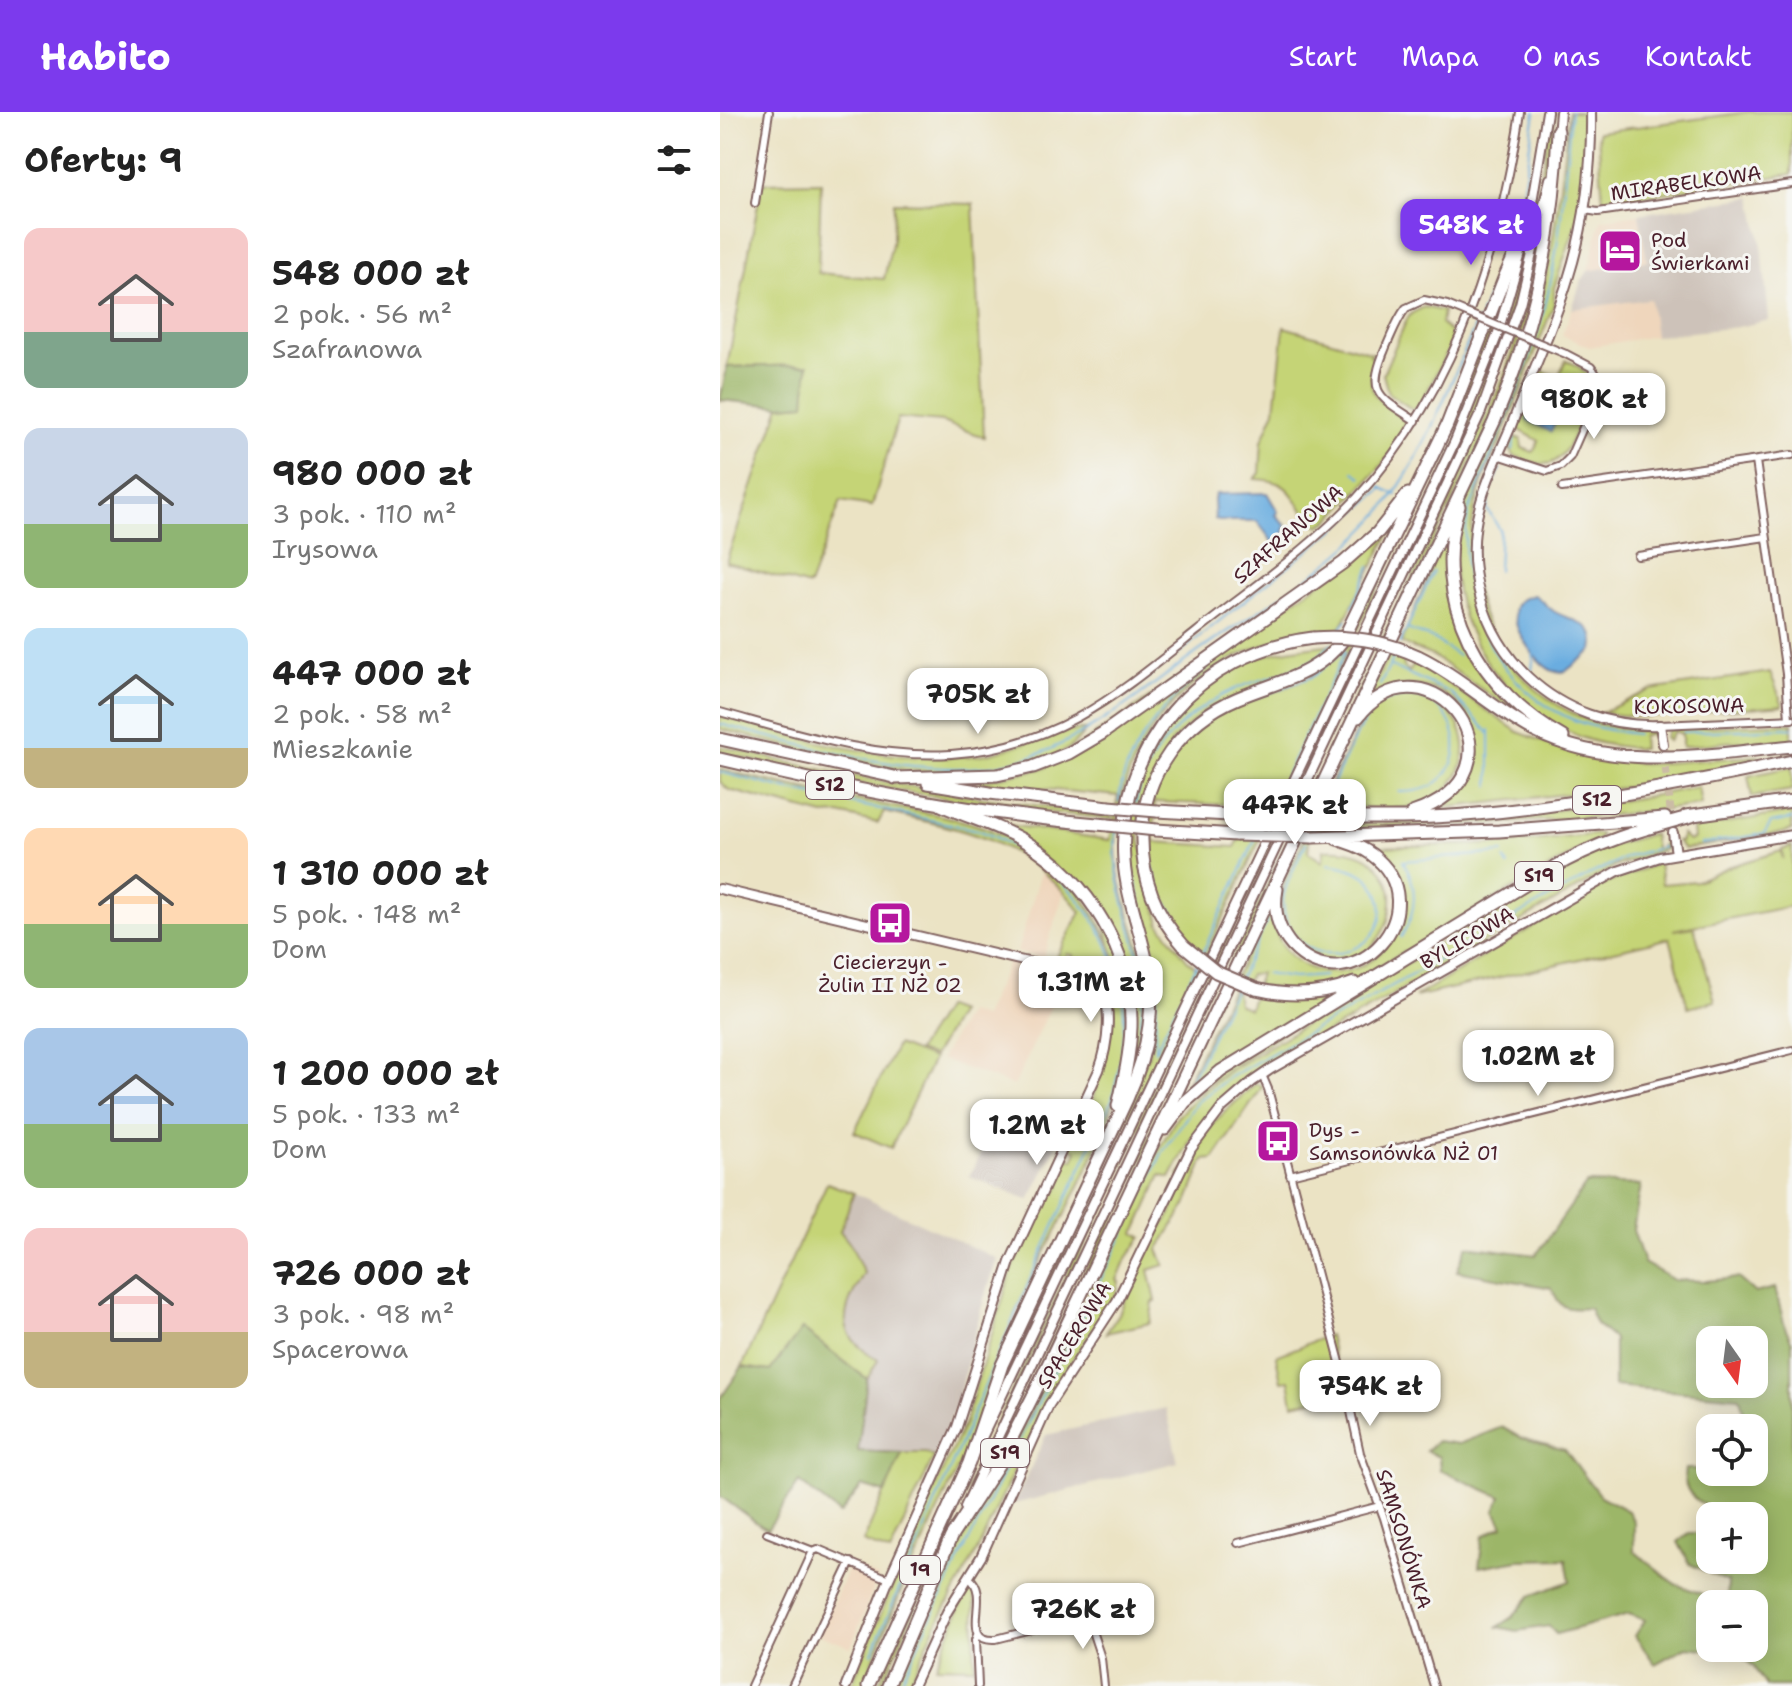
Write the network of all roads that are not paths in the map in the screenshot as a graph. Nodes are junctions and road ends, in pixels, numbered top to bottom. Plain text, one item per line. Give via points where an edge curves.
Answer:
1 (769, 112) edge
2 (1520, 112) edge
3 (1547, 112) edge
4 (1560, 112) edge
5 (1591, 112) edge
6 (1558, 131) junction
7 (1792, 184) edge
8 (755, 203) dead end
9 (1585, 210) junction
10 (1529, 223) junction
11 (1416, 421) junction
12 (1498, 455) junction
13 (1792, 455) edge
14 (1756, 461) junction
15 (1427, 468) junction
16 (1466, 480) junction
17 (1562, 488) dead end
18 (1766, 537) junction
19 (1638, 556) dead end
20 (720, 712) edge
21 (1791, 719) edge
22 (1660, 725) junction
23 (1347, 730) junction
24 (720, 739) edge
25 (1663, 744) tunnel mouth
26 (1792, 746) edge
27 (1592, 751) junction
28 (720, 759) edge
29 (1792, 761) edge
30 (895, 778) junction
31 (1792, 801) edge
32 (941, 805) junction
33 (1692, 816) junction
34 (1400, 817) junction
35 (1673, 833) tunnel mouth
36 (1792, 835) edge
37 (1330, 837) junction
38 (1676, 854) junction
39 (1282, 869) junction
40 (720, 889) edge
41 (1398, 963) junction
42 (1792, 1050) edge
43 (1262, 1075) junction
44 (1113, 1130) junction
45 (1143, 1163) junction
46 (1290, 1175) junction
47 (969, 1463) junction
48 (1380, 1506) junction
49 (767, 1533) dead end
50 (951, 1537) junction
51 (1238, 1543) dead end
52 (813, 1551) junction
53 (851, 1562) junction
54 (969, 1578) junction
55 (889, 1579) junction
56 (978, 1634) junction
57 (751, 1686) edge
58 (792, 1686) edge
59 (846, 1686) edge
60 (868, 1686) edge
61 (888, 1686) edge
62 (913, 1686) edge
63 (978, 1686) edge
64 (1104, 1686) edge
65 (1434, 1686) edge

1 - 8 street
2 - 11 street, SZAFRANOWA via 1484,276 1451,358
3 - 10 street
4 - 6 street
5 - 9 street, KOKOSOWA
6 - 16 highway via 1555,193 1535,304 1518,363
6 - 50 street via 1527,280 1481,412
7 - 9 street, MIRABELKOWA
9 - 12 street, KOKOSOWA via 1560,303
10 - 15 highway
10 - 47 street via 1497,336 1461,427
11 - 12 street, bridge via 1383,398 1376,386 1377,371 1406,308 1424,300 1591,367 1600,389 1568,460 1544,471
11 - 20 street, SZAFRANOWA via 1341,514 1127,687 1091,712 1039,736 985,750 885,751
12 - 22 street, KOKOSOWA via 1480,504 1474,550 1478,592 1497,637 1525,674 1571,708 1618,723
13 - 14 street
14 - 17 street
14 - 18 street
15 - 30 highway via 1391,517 1349,558 1086,744 1042,764 997,775
15 - 41 highway, bridge via 1353,623 1332,653 1303,675 1207,714 1177,742 1158,771 1142,821 1144,866 1157,907 1184,946 1216,972 1256,989 1291,994 1328,991
16 - 23 highway
16 - 27 highway via 1451,564 1453,594 1469,641 1486,672 1511,700 1549,729
18 - 19 street
18 - 21 street
21 - 22 street, KOKOSOWA
22 - 25 street
23 - 34 highway via 1373,700 1405,689 1437,695 1464,723 1470,753 1459,784 1438,803
23 - 39 highway
24 - 30 highway, S12
26 - 27 highway via 1654,757
27 - 44 highway, S19, bridge via 1522,724 1418,656 1360,639 1288,642 1212,675 1174,710 1141,761 1127,803 1126,882 1149,974 1151,1019 1142,1062
28 - 32 highway, S12
29 - 34 highway, S12 via 1595,800
30 - 34 highway, S12, bridge via 1157,811
31 - 33 highway, S12
32 - 37 highway, S12, bridge via 1156,830
32 - 44 highway via 1038,850 1090,901 1112,938 1127,987 1131,1024
33 - 37 highway, S12
33 - 41 highway, S19 via 1593,846
35 - 38 street
36 - 38 street, BYLICOWA
37 - 39 highway via 1369,853 1393,882 1395,922 1369,956 1333,965 1295,949 1276,911
38 - 43 street, BYLICOWA via 1604,878
39 - 45 highway
40 - 55 street via 1074,973 1093,981 1104,996 1107,1034 1099,1070 1013,1254 962,1415
41 - 45 highway, S19 via 1221,1071 1185,1102
42 - 46 street
43 - 46 street, SAMSONÓWKA
43 - 54 street, SPACEROWA via 1222,1108 1191,1149 1113,1310 1049,1405
44 - 47 highway, S19 via 1002,1365
45 - 50 highway, S19 via 998,1465
46 - 48 street, SAMSONÓWKA via 1360,1453
47 - 60 highway, 19
48 - 51 street
48 - 65 street, SAMSONÓWKA
49 - 52 street
50 - 61 highway, 19
52 - 53 street
52 - 57 street
53 - 55 street
53 - 58 street
54 - 56 street via 979,1591
54 - 62 street, SPACEROWA
55 - 59 street
56 - 63 street
56 - 64 street via 996,1639 1087,1616

